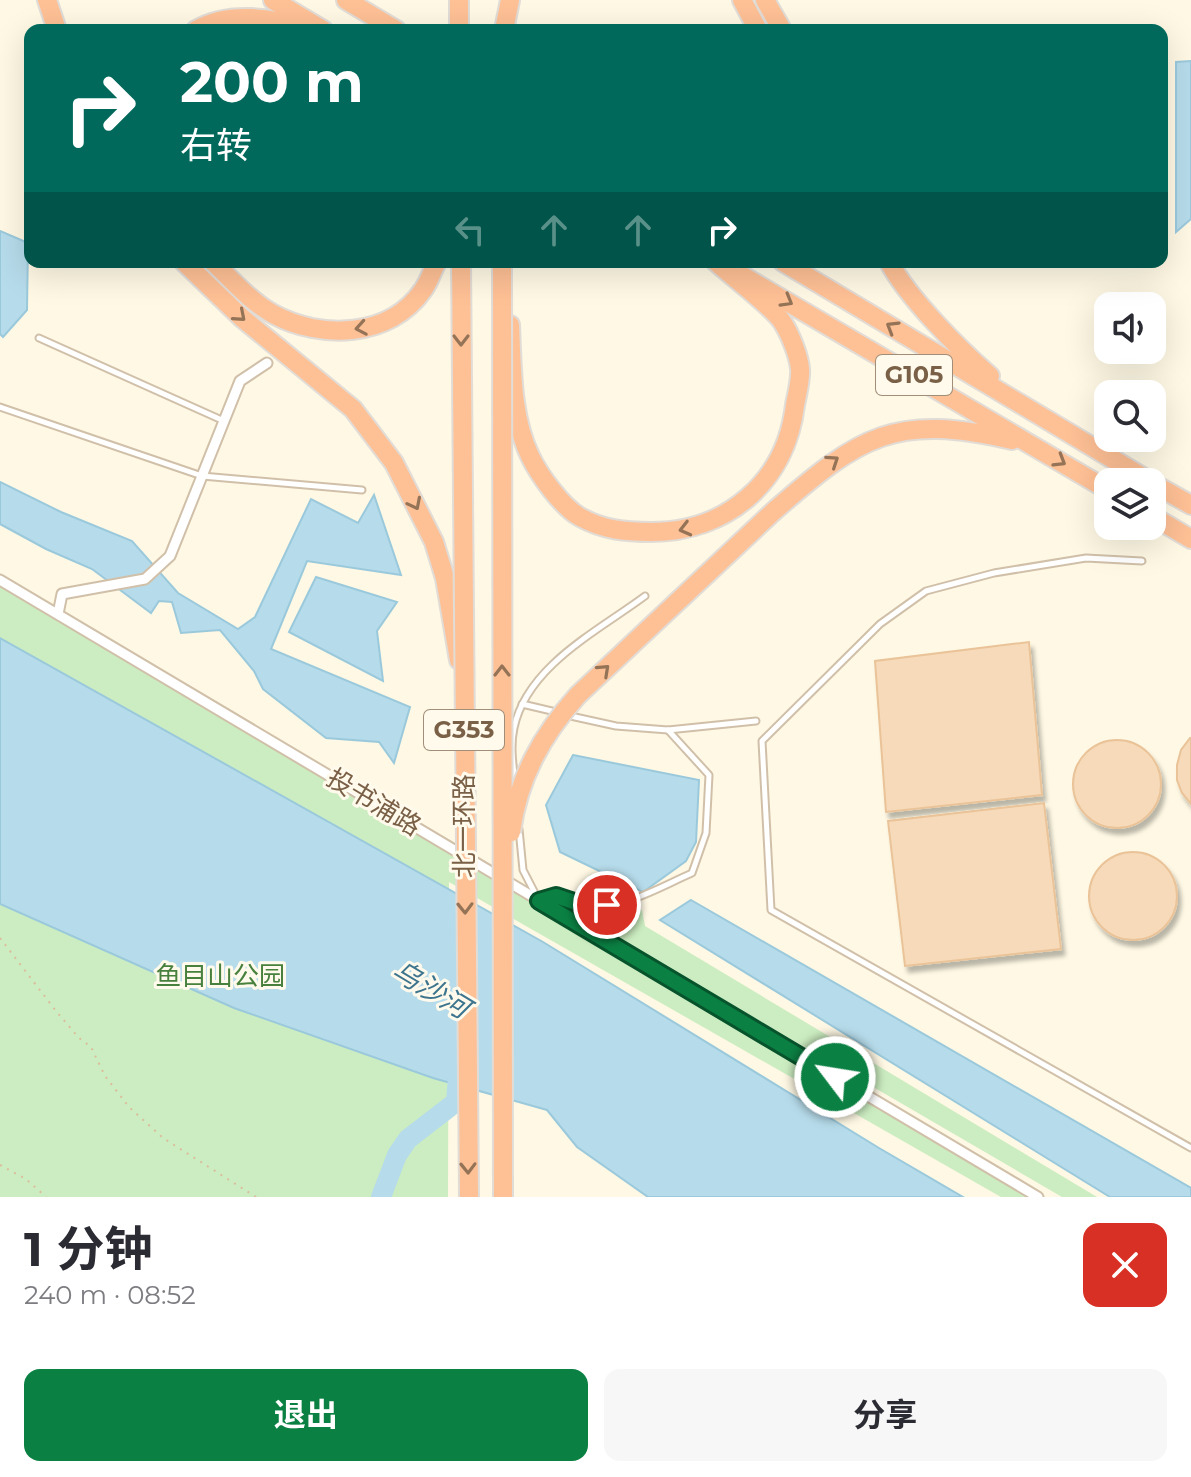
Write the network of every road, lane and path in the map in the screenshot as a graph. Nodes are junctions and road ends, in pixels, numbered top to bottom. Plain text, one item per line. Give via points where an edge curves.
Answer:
1 (47, 0) edge
2 (273, 0) edge
3 (346, 0) edge
4 (501, 0) edge
5 (510, 0) edge
6 (742, 0) edge
7 (765, 0) edge
8 (459, 1) edge
9 (55, 24) edge
10 (212, 24) edge
11 (286, 24) edge
12 (313, 24) edge
13 (386, 24) edge
14 (459, 24) edge
15 (503, 24) edge
16 (504, 24) edge
17 (755, 24) edge
18 (779, 24) edge
19 (190, 268) edge
20 (219, 268) edge
21 (434, 268) edge
22 (461, 268) edge
23 (504, 268) edge
24 (504, 268) edge
25 (725, 268) edge
26 (728, 268) edge
27 (793, 268) edge
28 (894, 268) edge
29 (39, 338) dead end
30 (267, 363) dead end
31 (1025, 406) junction
32 (0, 407) edge
33 (224, 421) junction
34 (1031, 444) junction
35 (1128, 468) edge
36 (202, 476) junction
37 (1094, 482) edge
38 (362, 490) dead end
39 (1166, 491) edge
40 (1191, 505) edge
41 (1166, 524) edge
42 (1191, 539) edge
43 (1142, 561) dead end
44 (0, 580) edge
45 (645, 596) dead end
46 (58, 614) junction
47 (463, 681) junction
48 (522, 704) junction
49 (756, 721) dead end
50 (668, 730) junction
51 (539, 901) junction
52 (0, 938) edge
53 (502, 1054) junction
54 (1191, 1148) edge
55 (0, 1165) edge
56 (46, 1197) edge
57 (256, 1197) edge
58 (469, 1197) edge
59 (503, 1197) edge
60 (1038, 1197) edge

1 - 9 highway
2 - 12 highway
3 - 13 highway
4 - 15 highway
5 - 16 highway
6 - 17 highway
7 - 18 highway
8 - 14 highway
10 - 11 highway via 261,17
19 -> 47 highway, bridge via 353,409 394,463 434,542
21 -> 20 highway via 423,291 401,310 379,325 351,331 322,331 271,313
22 -> 47 highway, 北一环路 / G353, bridge
25 -> 23 highway, bridge via 782,321 800,368 793,427 778,462 753,494 718,520 676,532 620,532 578,516 547,484 522,432
53 -> 24 highway, 北一环路 / G353, bridge
26 -> 34 highway, G105
31 -> 27 highway, G105
28 - 31 highway via 967,356
29 - 33 lane
30 - 33 street via 240,381
31 - 35 highway, G105
32 - 36 lane
33 - 36 street
34 -> 37 highway, G105
53 -> 34 highway, bridge via 512,988 511,830 518,797 553,723 774,511 852,449 906,430 939,428
36 - 38 lane
36 - 46 street via 170,556 145,579 62,594
39 - 40 highway, G105
41 - 42 highway
43 - 54 lane via 1086,558 994,573 926,591 880,624 762,741 771,910
44 - 46 street, 投书浦路
45 - 48 lane via 550,666
46 - 51 street, 投书浦路
47 -> 58 highway, 北一环路 / G353, bridge
48 - 50 lane via 616,726
48 - 51 lane via 512,743 519,830 523,870
49 - 50 lane
50 - 51 lane via 709,775 706,833 692,873 625,903 586,906 556,896
51 - 60 street, 投书浦路
52 - 57 path via 91,1047 129,1107 163,1138
53 - 59 highway, 北一环路 / G353, bridge
55 - 56 path

